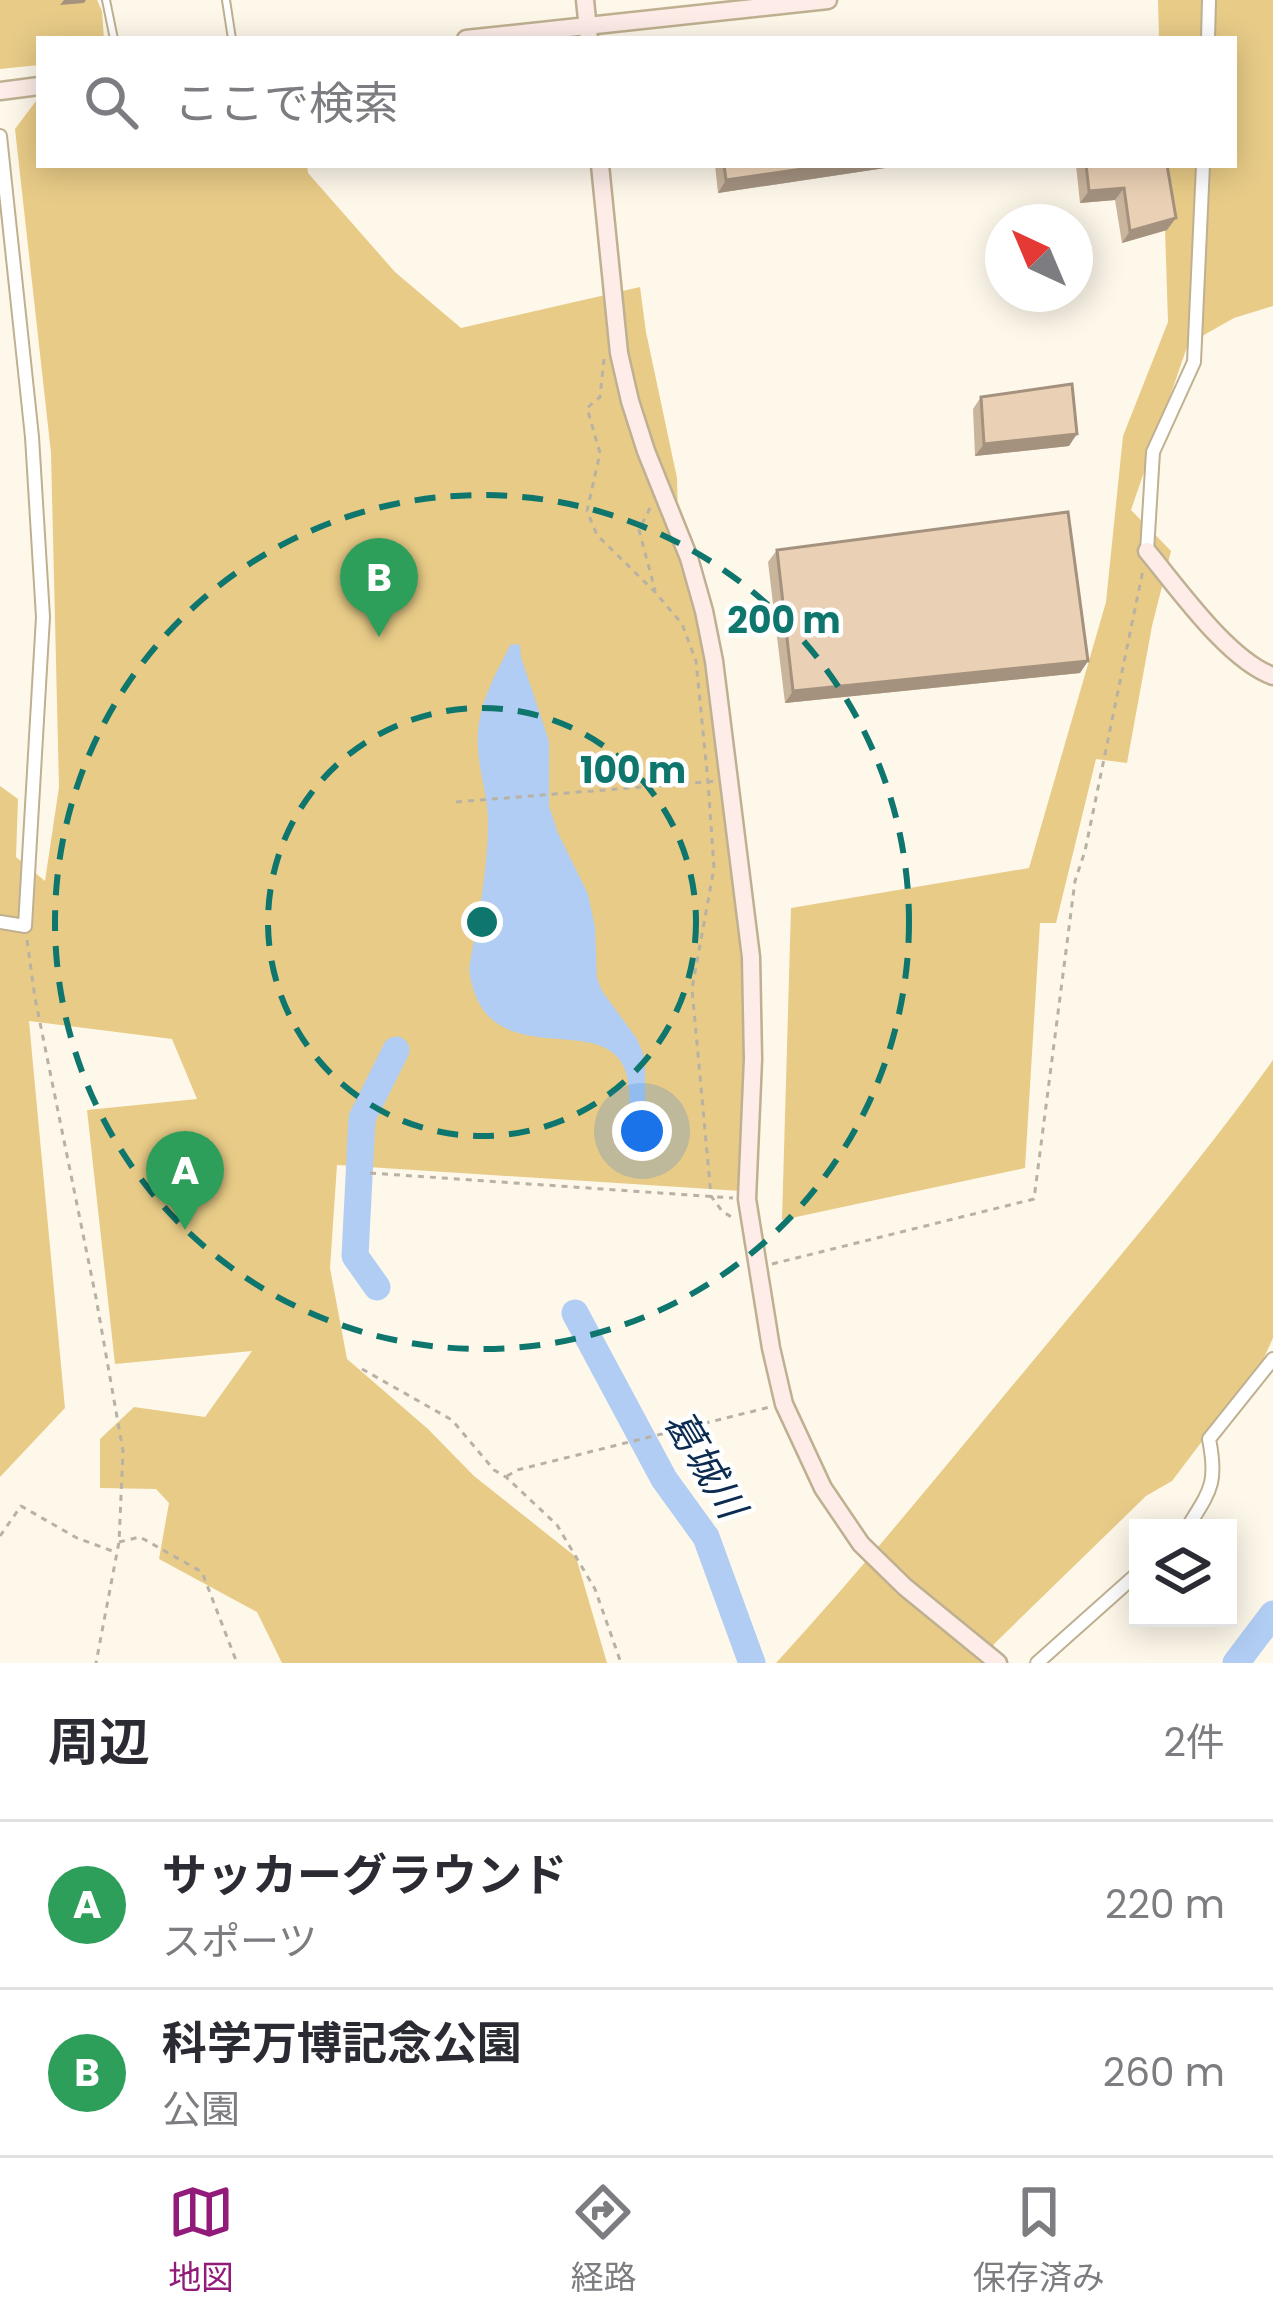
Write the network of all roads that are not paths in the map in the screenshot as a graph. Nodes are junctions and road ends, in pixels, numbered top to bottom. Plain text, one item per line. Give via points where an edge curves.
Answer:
1 (106, 0) edge
2 (226, 0) edge
3 (585, 0) edge
4 (827, 0) edge
5 (1209, 0) edge
6 (589, 32) edge
7 (113, 36) edge
8 (232, 36) edge
9 (519, 36) edge
10 (1208, 36) edge
11 (36, 86) edge
12 (0, 91) edge
13 (0, 136) edge
14 (600, 168) edge
15 (1203, 168) edge
16 (1147, 551) joint
17 (1273, 676) edge
18 (0, 922) edge
19 (1273, 1359) edge
20 (1192, 1519) edge
21 (1129, 1581) edge
22 (998, 1663) edge
23 (1036, 1663) edge

1 - 7 lane
2 - 8 lane
3 - 6 street
4 - 6 street
5 - 10 street
6 - 9 street
11 - 12 street
13 - 18 street via 43,617 25,926
14 - 22 street via 620,353 714,662 751,957 747,1199 784,1404 823,1488 861,1544
15 - 16 street via 1195,362 1154,452
16 - 17 street via 1229,646
19 - 20 street via 1209,1439 1215,1468
21 - 23 street

